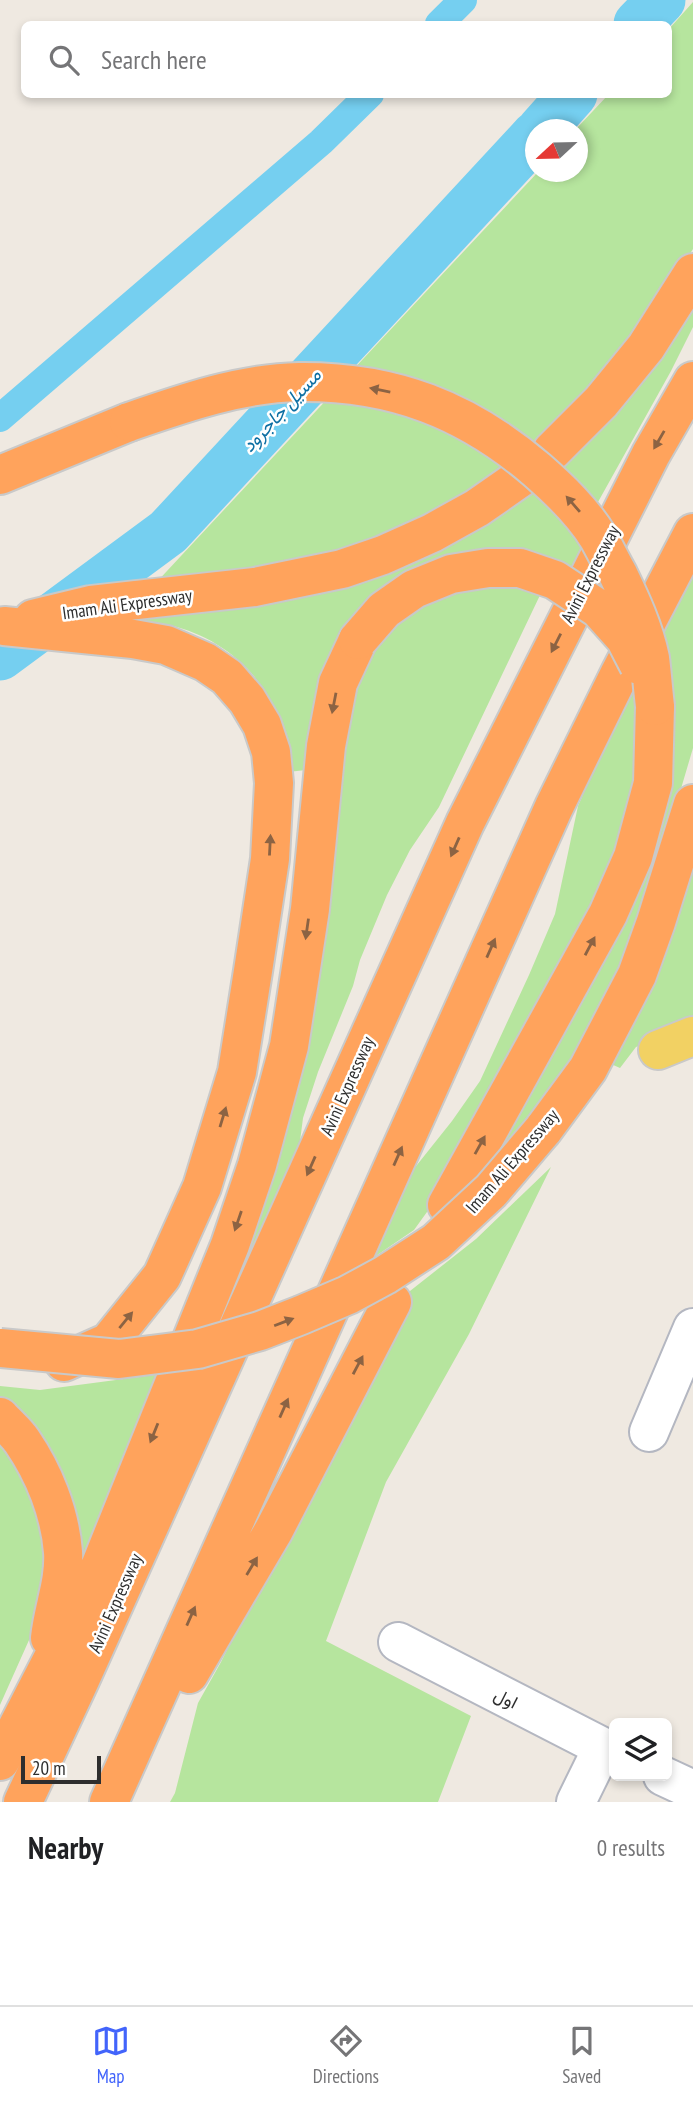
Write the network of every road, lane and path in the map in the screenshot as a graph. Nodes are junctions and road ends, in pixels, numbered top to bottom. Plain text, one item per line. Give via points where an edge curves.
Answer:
1 (693, 272) edge
2 (693, 381) edge
3 (552, 451) dead end
4 (0, 475) edge
5 (520, 478) dead end
6 (693, 533) edge
7 (2, 626) edge
8 (655, 706) junction
9 (693, 804) edge
10 (693, 1036) edge
11 (658, 1050) dead end
12 (447, 1205) dead end
13 (391, 1301) dead end
14 (693, 1328) edge
15 (0, 1349) edge
16 (0, 1363) edge
17 (0, 1417) edge
18 (649, 1432) dead end
19 (398, 1642) dead end
20 (47, 1668) junction
21 (608, 1750) edge
22 (0, 1761) edge
23 (123, 1768) junction
24 (672, 1780) edge
25 (693, 1790) edge
26 (23, 1802) edge
27 (109, 1802) edge
28 (576, 1802) edge

1 - 3 highway via 646,347
2 -> 26 highway, Avini Expressway via 651,454 466,823
8 -> 4 highway, bridge via 649,657 633,604 597,536 561,490 509,446 415,398 378,389 298,382 215,394 129,422
5 - 7 highway, Imam Ali Expressway via 432,533 342,569 255,587 91,605
23 -> 6 highway via 554,807
16 -> 7 highway via 33,1367 69,1361 108,1342 162,1276 202,1187 237,1072 270,859 274,783 262,725 227,677 205,662 166,645 133,639
12 -> 8 highway via 608,914 633,858 653,783
8 -> 20 highway, bridge via 625,638 599,609 555,580 520,568 451,574 414,589 384,610 358,640 338,683 289,1046 257,1165 230,1245 100,1567
15 -> 9 highway, Imam Ali Expressway, bridge via 120,1359 198,1349 260,1331 348,1295 436,1242 491,1191 588,1069 637,975
10 - 11 main road
23 -> 13 highway via 176,1695 274,1530
14 - 18 street
17 - 20 highway via 21,1439 55,1506 63,1553
19 - 21 street, اول
20 - 22 highway
21 - 28 street
23 - 27 highway
24 - 25 street

